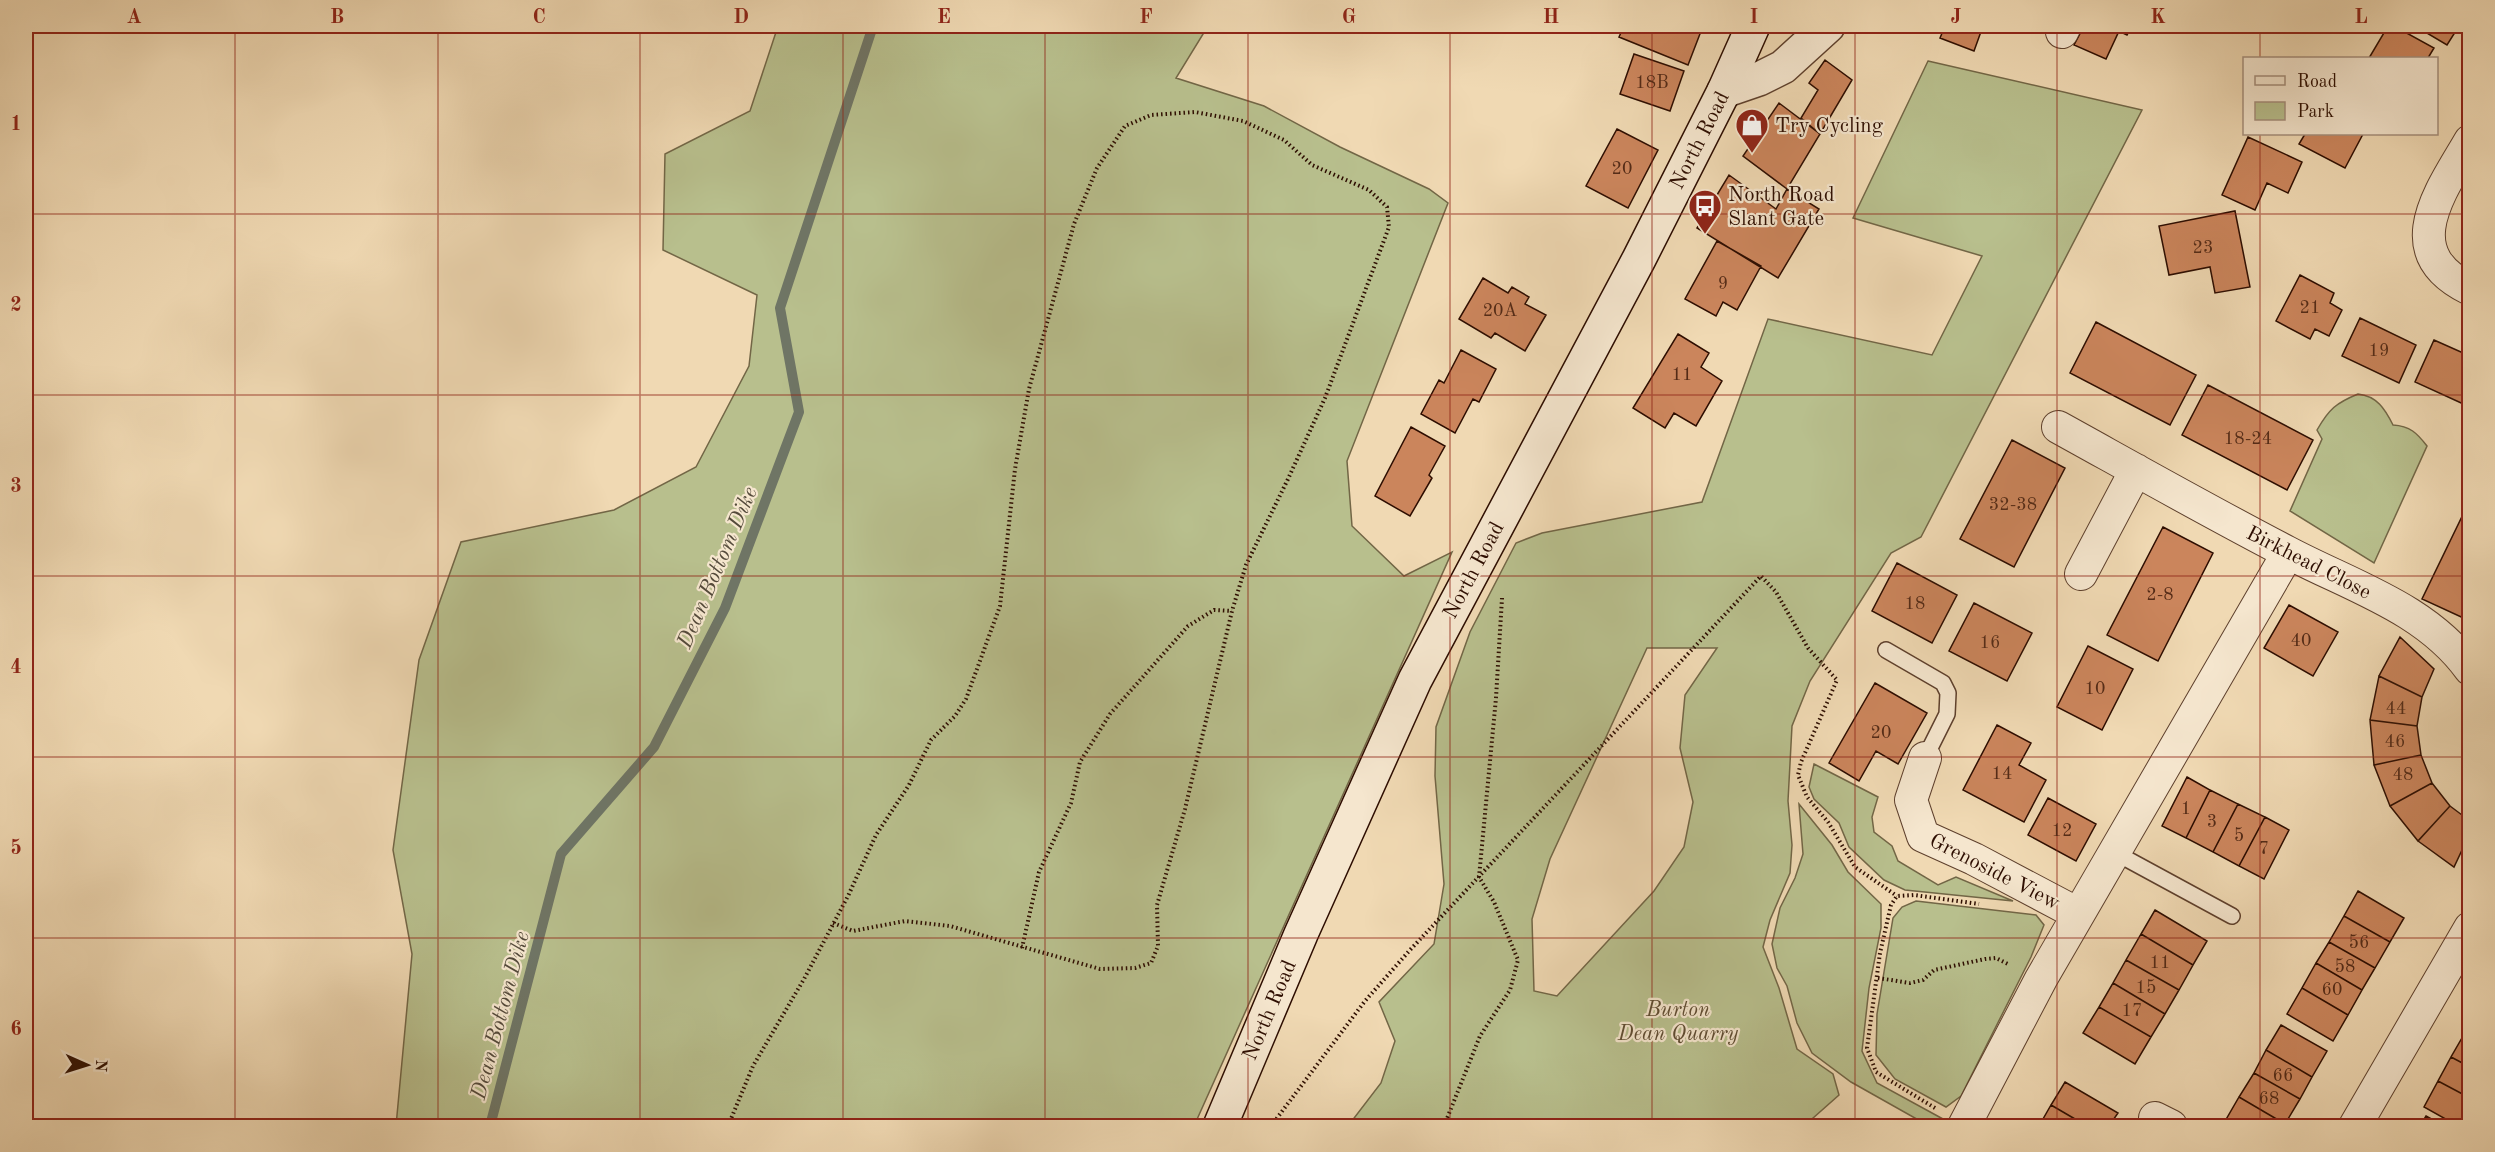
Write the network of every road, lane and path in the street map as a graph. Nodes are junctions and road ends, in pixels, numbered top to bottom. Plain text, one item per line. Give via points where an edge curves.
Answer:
1 (1753, 26) edge
2 (1828, 26) edge
3 (1724, 91) junction
4 (2469, 141) edge
5 (2469, 289) edge
6 (2058, 428) dead end
7 (2136, 470) junction
8 (2288, 553) junction
9 (2081, 574) dead end
10 (1502, 591) dead end
11 (1232, 611) junction
12 (1886, 650) dead end
13 (2469, 669) edge
14 (1925, 758) joint
15 (2114, 852) junction
16 (1479, 877) junction
17 (1897, 896) junction
18 (1981, 904) dead end
19 (2078, 914) junction
20 (2232, 916) dead end
21 (833, 923) junction
22 (2469, 928) edge
23 (1022, 948) junction
24 (2459, 969) edge
25 (1878, 978) junction
26 (2041, 979) junction
27 (1965, 1125) edge
28 (728, 1126) edge
29 (1220, 1126) edge
30 (1271, 1126) edge
31 (1444, 1126) edge
32 (2355, 1126) edge

1 - 3 main road, North Road
2 - 3 main road via 1783,67
3 - 29 main road, North Road via 1415,680
4 - 5 street via 2434,203 2429,241 2447,275
6 - 7 street, Birkhead Close
7 - 8 street, Birkhead Close
7 - 9 street
8 - 13 street, Birkhead Close via 2420,621 2444,639
8 - 15 street, Grenoside View
10 - 16 path
11 - 21 path via 1246,565 1324,398 1371,279 1389,227 1387,207 1369,189 1312,165 1284,140 1243,121 1195,112 1150,115 1125,126 1097,168 1074,224 1029,389 1014,469 1000,606 969,690 955,716 931,740 909,785 876,835
11 - 23 path via 1214,610 1188,626 1110,714 1080,762 1071,803 1039,872
11 - 23 path via 1185,809 1157,905 1158,946 1150,963 1135,968 1100,969
12 - 14 lane, Grenoside View via 1943,683 1948,693 1947,714
14 - 19 street, Grenoside View via 1911,800 1923,836
15 - 19 street, Grenoside View
15 - 20 lane
16 - 17 path via 1761,576 1776,592 1808,648 1837,680 1801,762 1798,775 1807,797 1828,822 1855,867
16 - 30 path via 1365,1001
16 - 31 path via 1518,960 1510,990 1480,1036
17 - 18 path
17 - 25 path via 1880,953
19 - 26 street, Grenoside View
21 - 23 path via 853,931 905,921 950,926
21 - 28 path via 753,1066
22 - 24 street
24 - 32 street
25 - 26 path via 1910,984 1923,980 1934,970 1996,958
25 - 27 path via 1867,1048 1875,1072
26 - 27 street, Grenoside View

